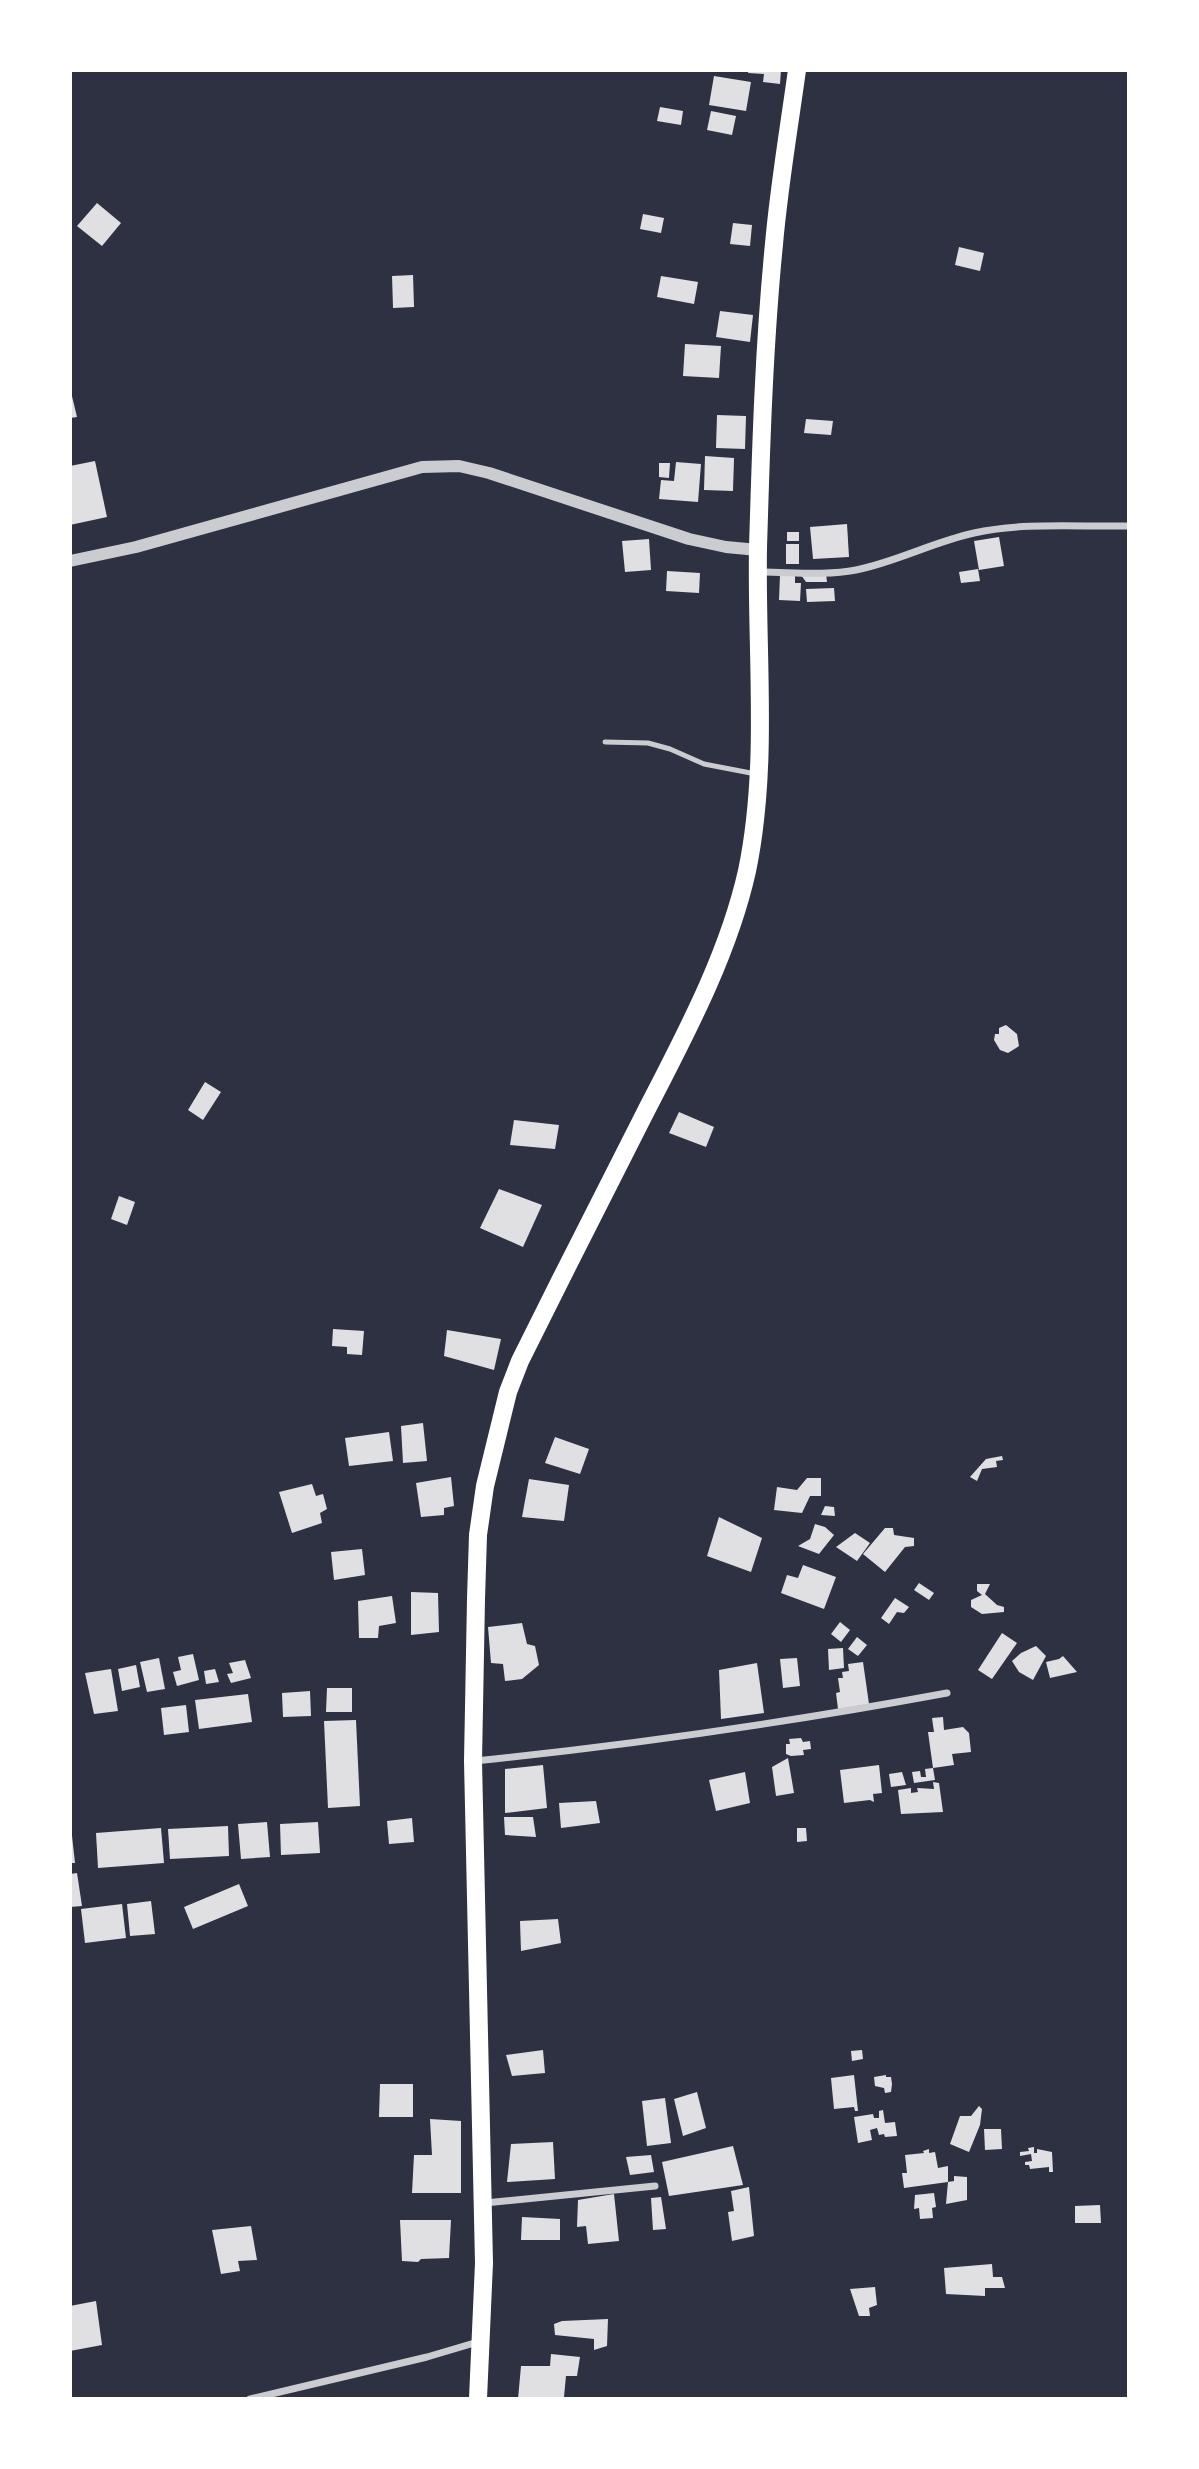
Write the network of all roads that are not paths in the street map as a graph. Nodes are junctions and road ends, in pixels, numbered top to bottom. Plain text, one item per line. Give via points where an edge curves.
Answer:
1 (797, 70) edge
2 (1129, 526) edge
3 (758, 550) junction
4 (70, 561) edge
5 (758, 572) junction
6 (605, 741) dead end
7 (759, 774) junction
8 (947, 1693) dead end
9 (473, 1761) junction
10 (655, 2186) dead end
11 (482, 2204) junction
12 (482, 2340) junction
13 (250, 2399) edge
14 (478, 2399) edge

1 - 3 main road via 768,313
2 - 5 street via 1002,528 840,573
3 - 4 street via 689,539 459,466 422,467 136,547
3 - 5 main road
5 - 7 main road
6 - 7 lane via 648,743 704,764
7 - 9 main road via 747,872 719,956 508,1392 478,1535
8 - 9 street via 807,1718
9 - 11 main road
10 - 11 street
11 - 12 main road
12 - 13 street
12 - 14 main road

